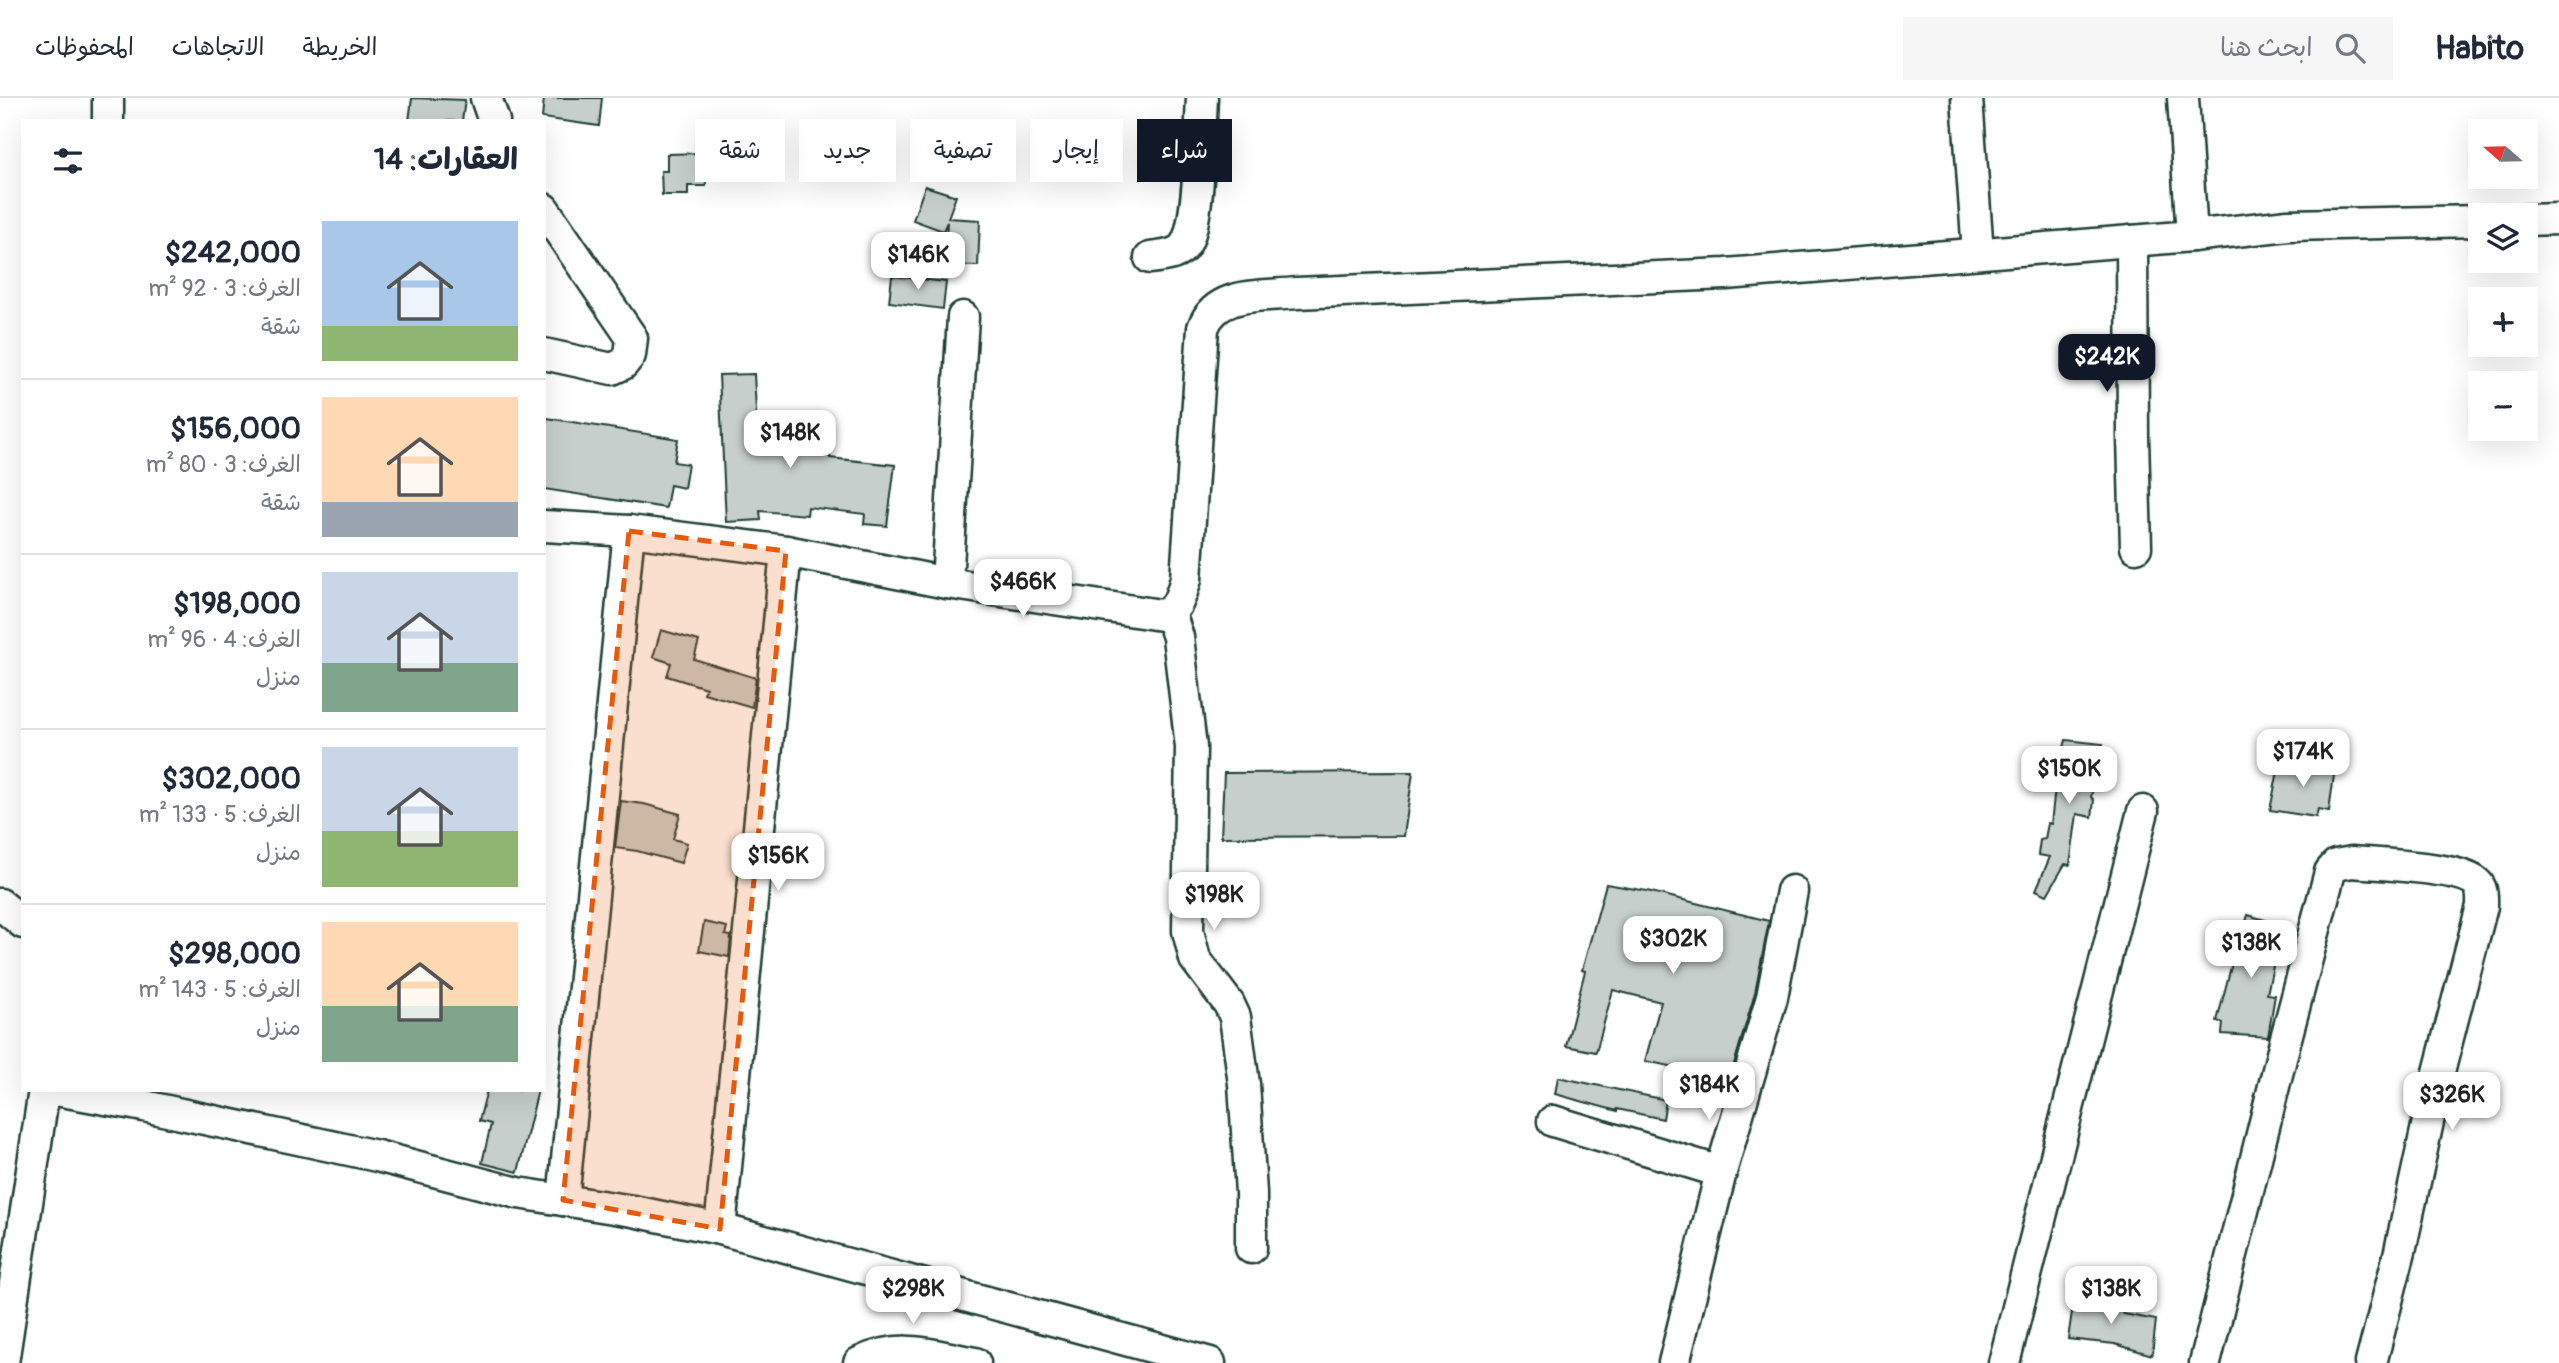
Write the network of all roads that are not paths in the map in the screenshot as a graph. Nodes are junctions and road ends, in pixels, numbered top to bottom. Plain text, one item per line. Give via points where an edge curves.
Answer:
1 (108, 98) edge
2 (486, 98) edge
3 (1202, 98) edge
4 (1967, 98) edge
5 (2183, 98) edge
6 (108, 119) edge
7 (493, 119) edge
8 (546, 212) edge
9 (2559, 219) edge
10 (2538, 220) edge
11 (2468, 221) edge
12 (2192, 236) junction
13 (2132, 241) junction
14 (1978, 253) junction
15 (1150, 258) dead end
16 (963, 317) dead end
17 (546, 354) edge
18 (546, 526) edge
19 (629, 531) junction
20 (2136, 547) dead end
21 (786, 551) junction
22 (947, 583) junction
23 (1170, 613) junction
24 (2143, 811) dead end
25 (1792, 891) dead end
26 (0, 904) edge
27 (21, 921) edge
28 (44, 1092) edge
29 (67, 1092) edge
30 (1553, 1121) dead end
31 (1721, 1172) junction
32 (563, 1200) junction
33 (720, 1229) junction
34 (1251, 1248) dead end
35 (3, 1363) edge
36 (859, 1363) edge
37 (975, 1363) edge
38 (1210, 1363) edge
39 (1674, 1363) edge
40 (2004, 1363) edge
41 (2205, 1363) edge
42 (2371, 1363) edge

1 - 6 street
2 - 7 street
3 - 15 street via 1189,235 1184,247 1174,254
4 - 14 street
5 - 12 street
8 - 17 street via 632,338 630,355 612,369
9 - 10 street
11 - 12 street via 2288,225
12 - 13 street
13 - 14 street
13 - 20 street
14 - 23 street via 1726,274 1227,300 1208,316 1203,328 1186,579 1180,601
16 - 22 street
18 - 19 street
19 - 21 street
19 - 32 street
21 - 22 street
21 - 33 street
22 - 23 street via 1153,616
23 - 34 street via 1180,647 1191,747 1188,931 1195,959 1235,1017 1245,1097
24 - 40 street
25 - 31 street via 1772,997
26 - 27 street
28 - 35 street
29 - 32 street
30 - 31 street
31 - 39 street
32 - 33 street
33 - 38 street
36 - 37 street via 899,1350
41 - 42 street via 2330,872 2336,865 2352,862 2450,872 2475,881 2483,894

